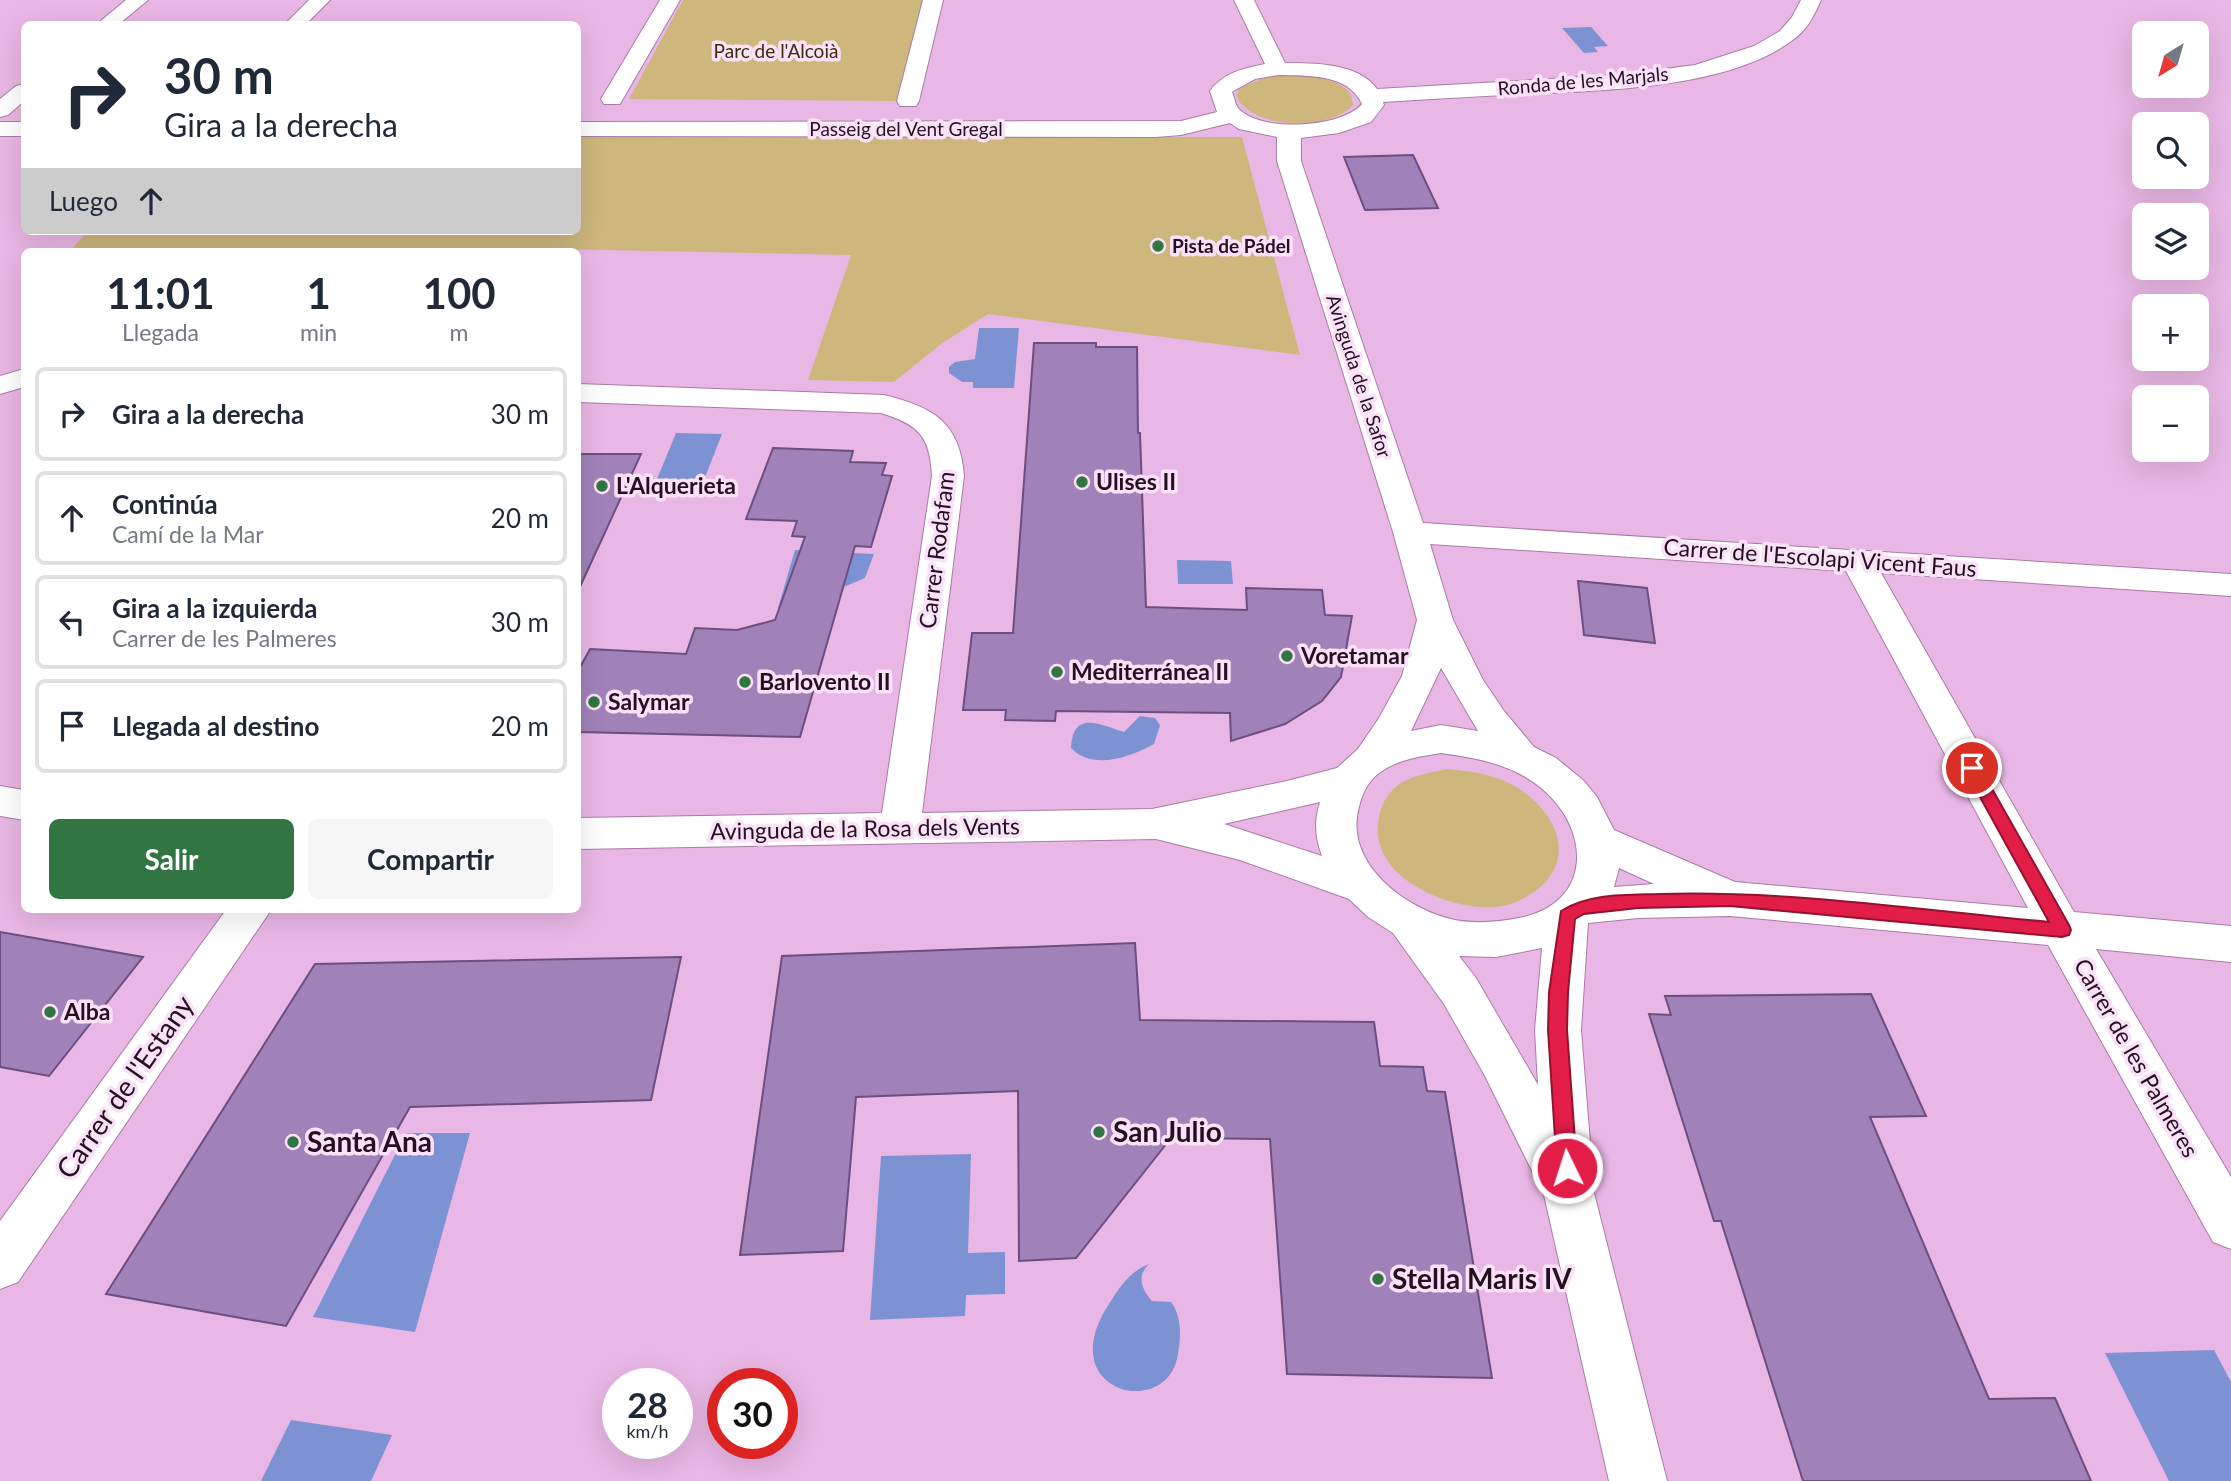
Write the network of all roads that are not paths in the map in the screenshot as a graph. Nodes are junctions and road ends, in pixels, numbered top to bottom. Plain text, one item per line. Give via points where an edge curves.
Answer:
1 (138, 0) edge
2 (320, 0) edge
3 (670, 0) edge
4 (933, 0) edge
5 (1244, 0) edge
6 (1811, 0) edge
7 (111, 21) edge
8 (298, 21) edge
9 (1278, 69) junction
10 (21, 92) edge
11 (1371, 96) junction
12 (612, 99) dead end
13 (908, 101) dead end
14 (0, 110) edge
15 (1233, 115) junction
16 (0, 129) edge
17 (21, 129) edge
18 (581, 129) edge
19 (1289, 131) junction
20 (21, 378) edge
21 (0, 386) edge
22 (581, 393) edge
23 (1410, 532) junction
24 (1857, 560) junction
25 (2231, 585) edge
26 (1435, 620) junction
27 (1518, 755) junction
28 (1360, 769) junction
29 (0, 802) edge
30 (21, 805) edge
31 (1152, 824) junction
32 (900, 828) junction
33 (581, 834) edge
34 (1599, 841) junction
35 (1365, 888) junction
36 (1730, 899) junction
37 (1574, 911) junction
38 (248, 913) edge
39 (1408, 921) junction
40 (2062, 930) junction
41 (2231, 944) edge
42 (1569, 1193) junction
43 (2231, 1226) edge
44 (0, 1264) edge
45 (1638, 1481) edge

1 - 7 street
2 - 8 street
3 - 12 street
4 - 13 street
5 - 9 street
6 - 11 street, Ronda de les Marjals via 1786,35 1708,68 1615,82
9 - 11 street via 1337,75 1353,80
9 - 15 street via 1258,71 1229,83 1220,100
10 - 14 street
11 - 19 street via 1370,112 1347,126
15 - 18 street, Passeig del Vent Gregal via 1156,130
15 - 19 street
16 - 17 street
19 - 23 street, Avinguda de la Safor via 1289,161
20 - 21 street
22 - 32 street, Carrer Rodafam via 884,404 926,420 942,436 948,475
23 - 24 street, Carrer de l'Escolapi Vicent Faus
23 - 26 street, Avinguda de la Safor
24 - 25 street, Carrer de l'Escolapi Vicent Faus
24 - 40 street, Carrer de les Palmeres
26 - 27 street, Avinguda de la Safor via 1467,684
26 - 28 street via 1420,676 1395,725
27 - 28 street via 1480,743 1441,739 1404,745
27 - 34 street via 1555,777 1584,807
28 - 31 street, Avinguda de la Rosa dels Vents via 1287,796
28 - 35 street via 1335,807 1335,837 1348,869
29 - 30 street
31 - 32 street, Avinguda de la Rosa dels Vents
31 - 35 street, Avinguda de la Rosa dels Vents via 1245,845
32 - 33 street, Avinguda de la Rosa dels Vents
34 - 36 street
34 - 37 street via 1598,876
35 - 39 street
36 - 37 street via 1638,901
36 - 40 street
37 - 39 street via 1548,929 1504,940 1455,937
37 - 42 street via 1559,992 1558,1030
38 - 44 street, Carrer de l'Estany
39 - 42 street via 1460,990
40 - 41 street
40 - 43 street, Carrer de les Palmeres
42 - 45 street

